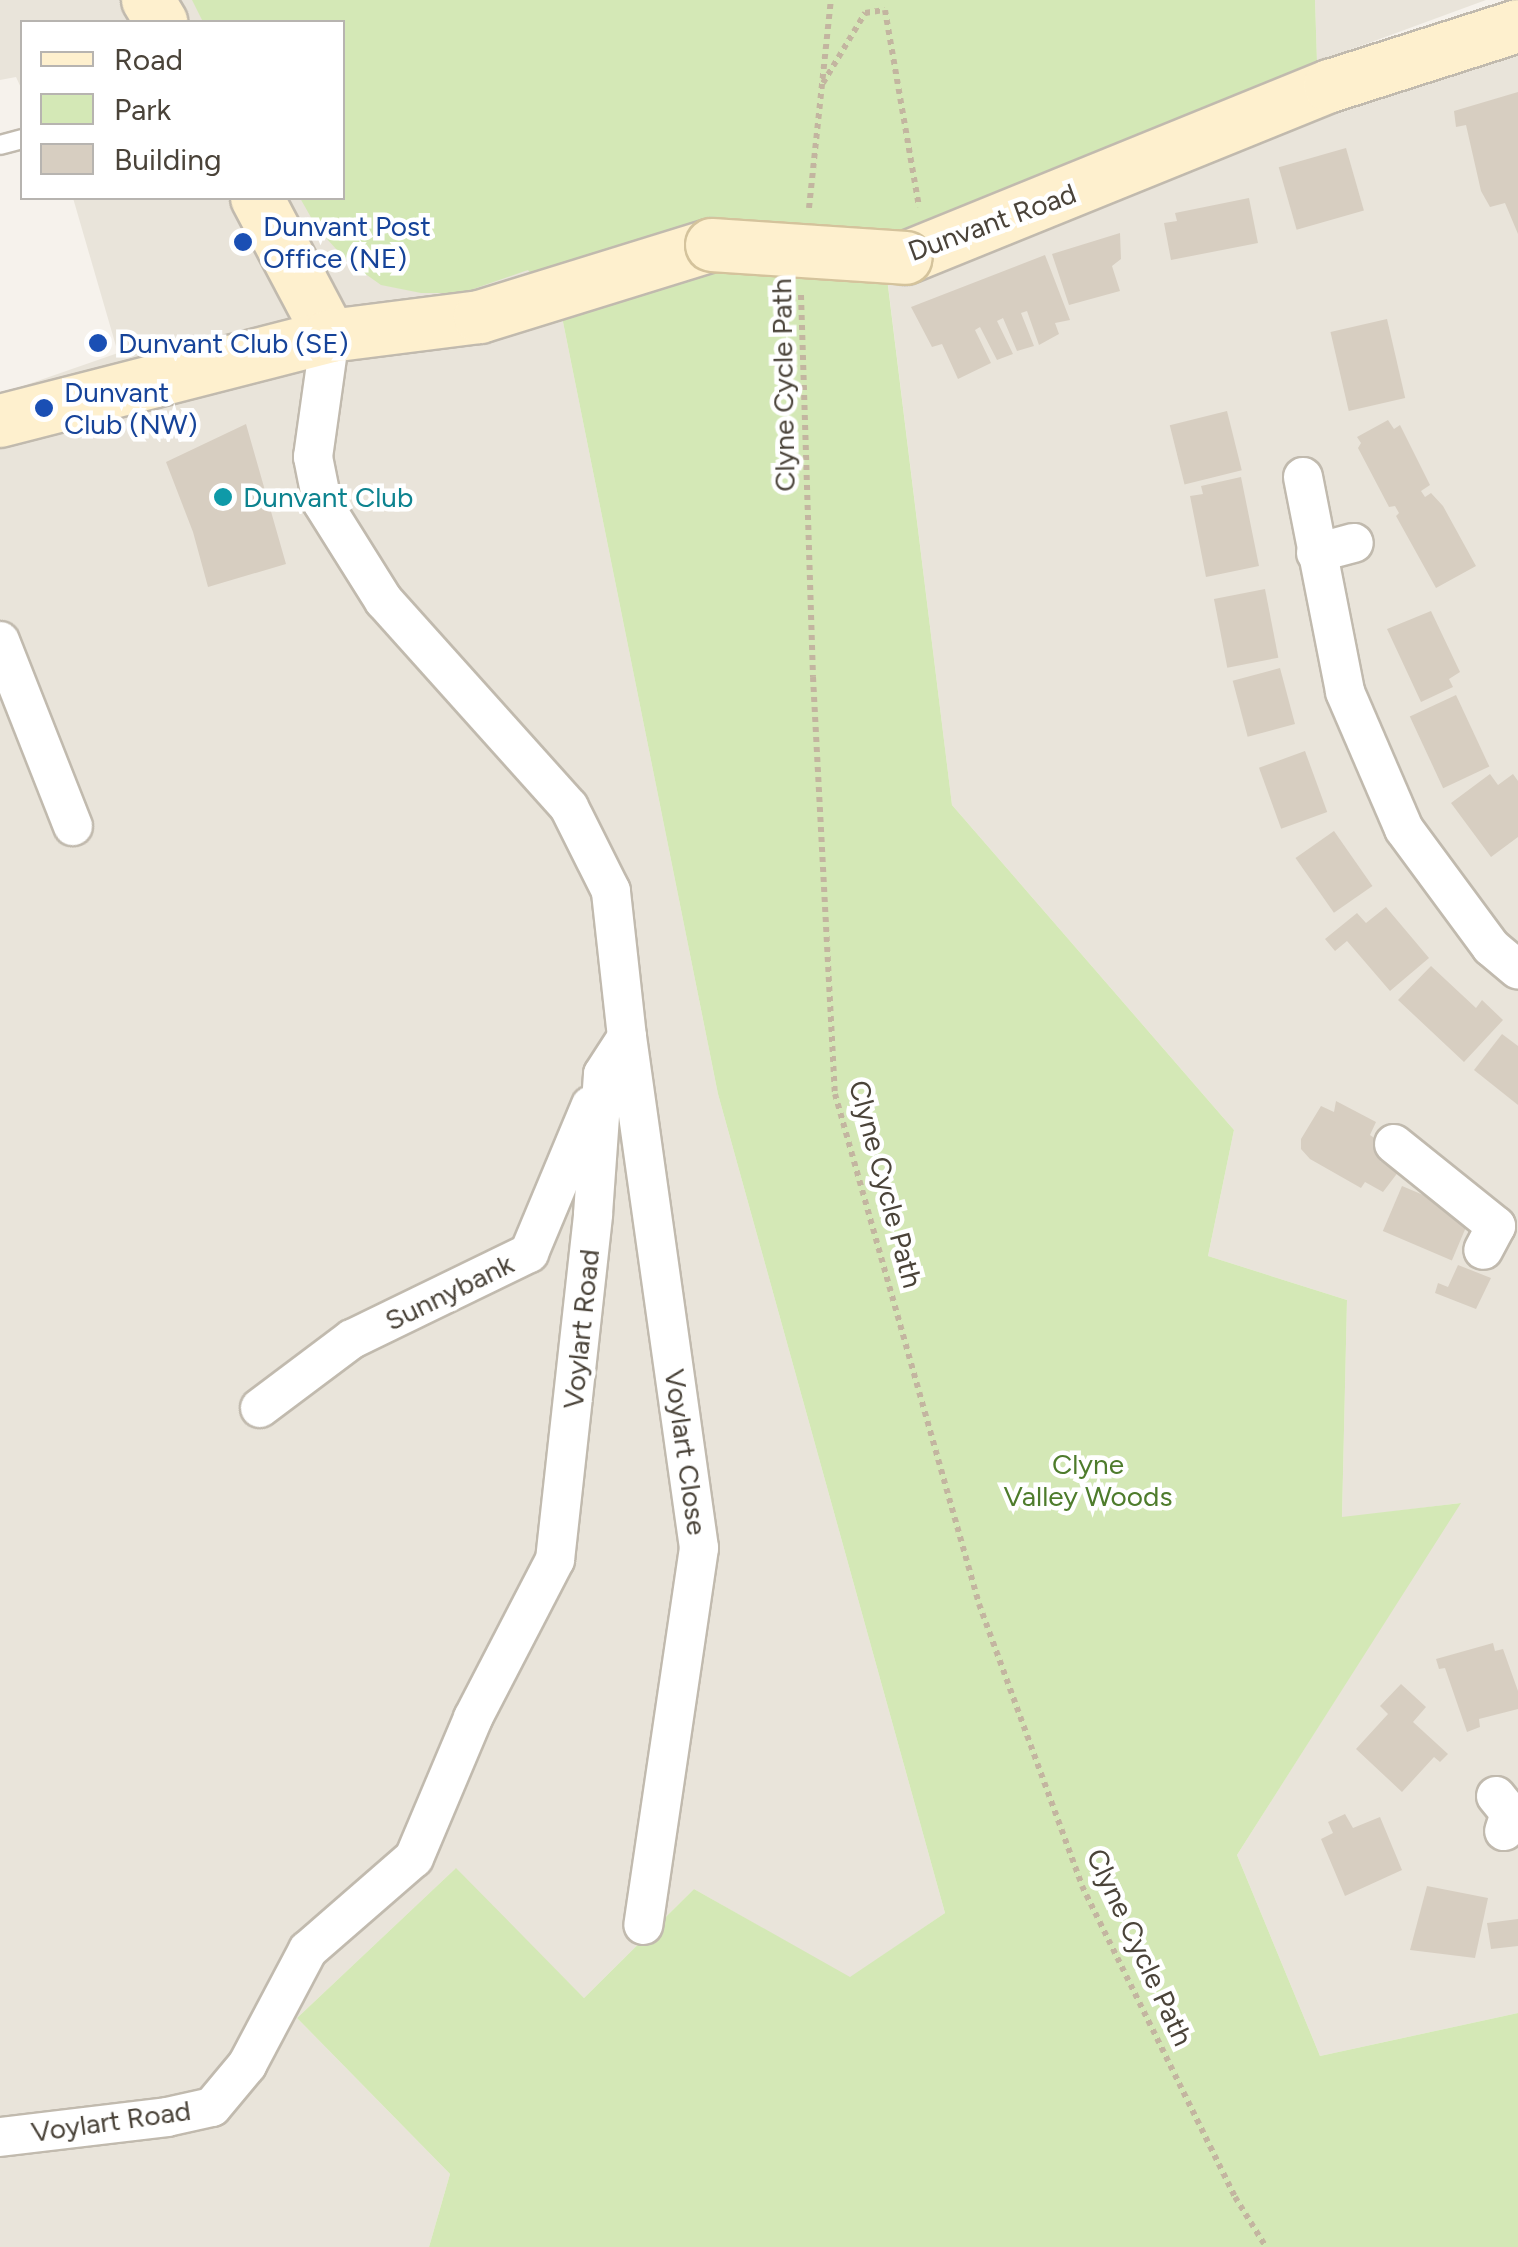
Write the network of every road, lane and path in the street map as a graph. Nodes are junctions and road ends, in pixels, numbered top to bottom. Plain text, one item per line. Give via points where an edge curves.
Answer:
1 (831, 0) edge
2 (1518, 26) edge
3 (820, 86) junction
4 (258, 200) edge
5 (808, 219) dead end
6 (913, 234) junction
7 (802, 276) dead end
8 (330, 336) junction
9 (0, 422) edge
10 (1303, 477) dead end
11 (1354, 544) dead end
12 (1316, 553) junction
13 (0, 640) edge
14 (72, 826) dead end
15 (1518, 970) edge
16 (627, 1037) junction
17 (604, 1074) junction
18 (1394, 1144) dead end
19 (1499, 1236) edge
20 (260, 1408) dead end
21 (643, 1925) dead end
22 (0, 2137) edge
23 (1266, 2247) edge

1 - 3 path
2 - 6 main road, Dunvant Road
3 - 5 path
3 - 6 path via 864,13 885,10
4 - 8 main road
6 - 8 main road, Dunvant Road, bridge via 712,245 480,316
7 - 23 path, Clyne Cycle Path via 813,677 835,1094 979,1604 1082,1886
8 - 9 main road, Dunvant Road
8 - 16 street via 313,456 322,502 384,601 569,808 611,891
10 - 12 street
11 - 12 street
12 - 15 street via 1345,692 1404,830 1491,947
13 - 14 street
16 - 17 street, Voylart Road
16 - 21 street, Voylart Close via 700,1548
17 - 20 street, Sunnybank via 529,1253 352,1338
17 - 22 street, Voylart Road via 555,1560 473,1718 414,1858 308,1950 246,2065 212,2106 167,2118
18 - 19 street

